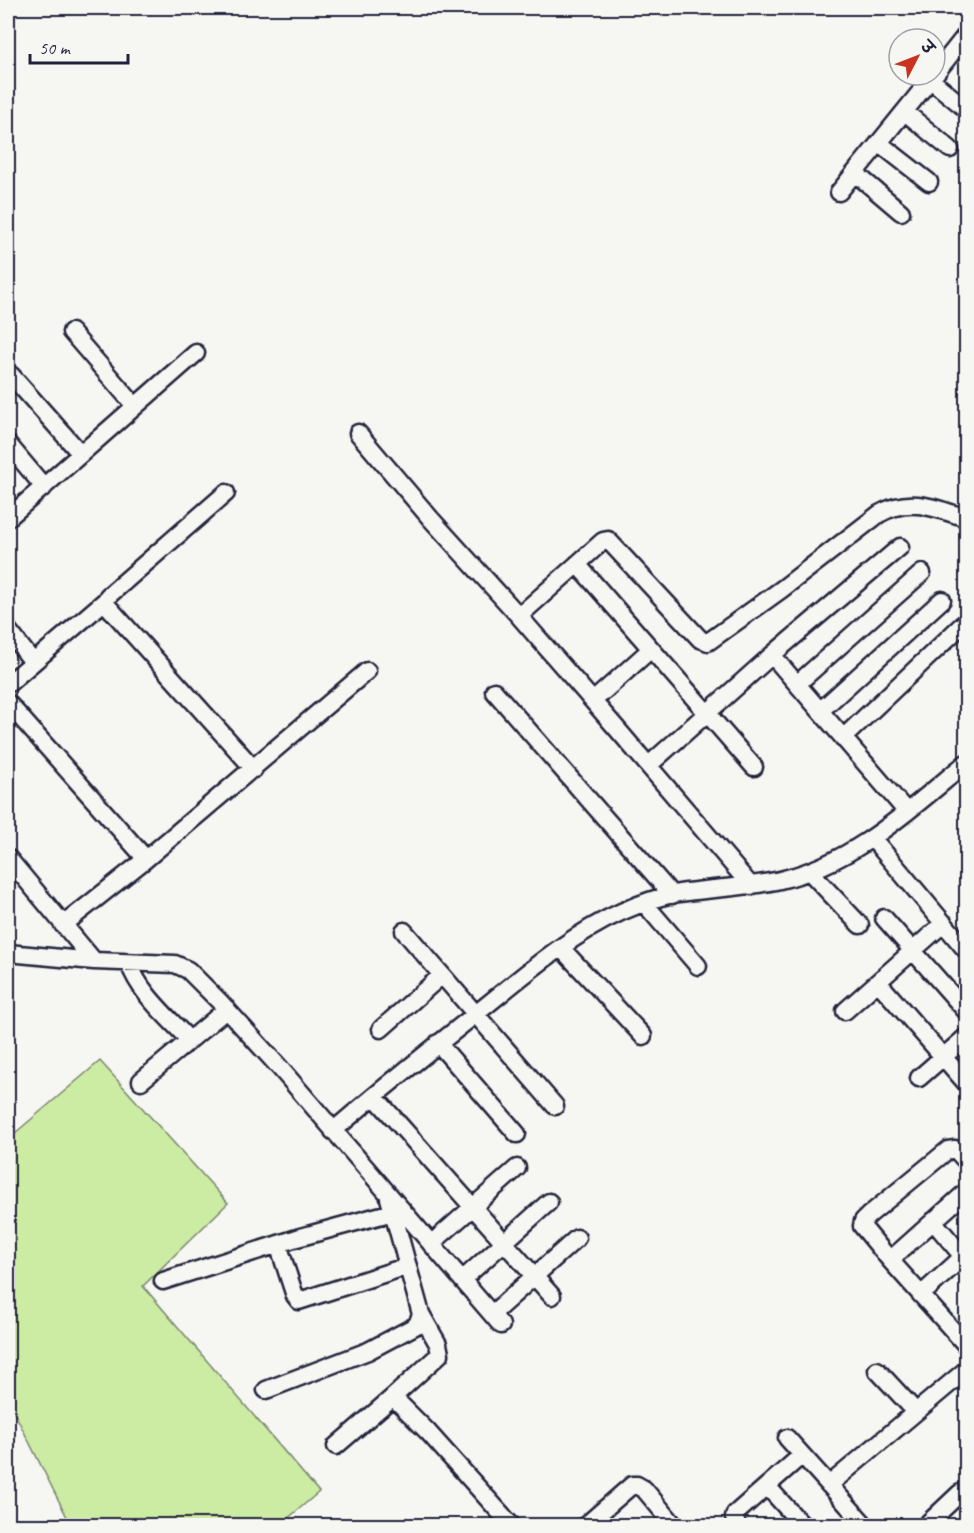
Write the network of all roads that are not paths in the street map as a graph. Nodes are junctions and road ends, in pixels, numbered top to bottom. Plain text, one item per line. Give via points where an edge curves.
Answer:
1 (963, 46) edge
2 (947, 62) edge
3 (924, 87) edge
4 (944, 87) edge
5 (966, 109) edge
6 (905, 112) junction
7 (879, 143) junction
8 (950, 149) dead end
9 (855, 173) junction
10 (929, 182) dead end
11 (839, 192) dead end
12 (901, 212) dead end
13 (71, 332) dead end
14 (195, 353) dead end
15 (11, 375) dead end
16 (135, 406) junction
17 (358, 433) dead end
18 (8, 444) edge
19 (81, 454) junction
20 (44, 487) junction
21 (226, 493) dead end
22 (8, 518) edge
23 (966, 518) edge
24 (900, 547) dead end
25 (577, 564) junction
26 (922, 573) dead end
27 (106, 600) junction
28 (942, 600) dead end
29 (519, 616) junction
30 (963, 624) dead end
31 (8, 630) edge
32 (651, 649) junction
33 (772, 655) junction
34 (33, 662) junction
35 (367, 671) dead end
36 (8, 684) edge
37 (797, 684) junction
38 (494, 691) dead end
39 (593, 701) junction
40 (8, 703) edge
41 (820, 711) junction
42 (707, 714) junction
43 (843, 738) junction
44 (966, 763) edge
45 (649, 765) junction
46 (754, 767) dead end
47 (254, 769) junction
48 (907, 812) junction
49 (873, 839) junction
50 (8, 858) edge
51 (146, 859) junction
52 (810, 872) junction
53 (751, 886) junction
54 (672, 895) junction
55 (644, 903) junction
56 (884, 918) dead end
57 (944, 923) junction
58 (63, 925) junction
59 (860, 925) dead end
60 (404, 931) dead end
61 (561, 948) junction
62 (913, 950) junction
63 (966, 950) edge
64 (8, 953) edge
65 (94, 961) junction
66 (129, 963) junction
67 (698, 966) dead end
68 (442, 975) junction
69 (878, 982) junction
70 (226, 1009) junction
71 (845, 1011) dead end
72 (966, 1011) edge
73 (476, 1014) junction
74 (381, 1029) dead end
75 (643, 1036) dead end
76 (966, 1036) edge
77 (189, 1040) junction
78 (438, 1043) junction
79 (943, 1058) junction
80 (919, 1078) dead end
81 (141, 1081) dead end
82 (966, 1083) edge
83 (374, 1096) junction
84 (555, 1106) dead end
85 (333, 1131) junction
86 (517, 1134) dead end
87 (966, 1161) edge
88 (517, 1168) dead end
89 (966, 1192) edge
90 (388, 1194) junction
91 (549, 1203) dead end
92 (473, 1208) junction
93 (393, 1212) junction
94 (933, 1221) junction
95 (577, 1238) dead end
96 (504, 1242) junction
97 (278, 1244) junction
98 (432, 1245) junction
99 (965, 1257) edge
100 (890, 1260) junction
101 (408, 1266) junction
102 (534, 1276) junction
103 (462, 1280) junction
104 (163, 1281) dead end
105 (921, 1295) junction
106 (552, 1296) dead end
107 (421, 1314) junction
108 (966, 1345) edge
109 (877, 1370) dead end
110 (966, 1370) edge
111 (266, 1390) dead end
112 (393, 1397) junction
113 (916, 1412) junction
114 (787, 1438) dead end
115 (336, 1446) dead end
116 (802, 1455) junction
117 (830, 1485) junction
118 (766, 1486) junction
119 (966, 1492) edge
120 (675, 1525) edge
121 (512, 1526) edge
122 (585, 1526) edge
123 (738, 1526) edge
124 (803, 1526) edge
125 (866, 1526) edge
126 (925, 1526) edge

1 - 2 street
3 - 6 street
4 - 5 street
6 - 7 street
6 - 8 street
7 - 9 street
7 - 10 street
9 - 11 street
9 - 12 street
13 - 16 street
14 - 16 street
15 - 19 street
16 - 19 street
17 - 29 street
18 - 20 street
19 - 20 street
20 - 22 street
21 - 27 street
23 - 25 street via 923,505 892,506 708,642 700,639 608,540
24 - 33 street
25 - 29 street
25 - 32 street
26 - 37 street
27 - 34 street
27 - 47 street via 107,606
28 - 41 street
29 - 39 street
30 - 43 street
31 - 34 street
32 - 39 street
32 - 42 street
33 - 37 street
33 - 42 street
34 - 36 street
35 - 47 street
37 - 41 street
38 - 54 street
39 - 45 street
40 - 51 street
41 - 43 street
42 - 45 street
42 - 46 street
43 - 48 street
44 - 48 street
45 - 53 street
47 - 51 street
48 - 49 street
49 - 52 street
49 - 57 street
50 - 58 street
51 - 58 street
52 - 53 street
52 - 59 street
53 - 54 street
54 - 55 street
55 - 61 street via 610,918
55 - 67 street
56 - 62 street
57 - 62 street
57 - 63 street
58 - 65 street
60 - 68 street
61 - 73 street
61 - 75 street
62 - 69 street
62 - 72 street
64 - 65 street
65 - 66 street
66 - 70 street via 181,966
66 - 77 street via 136,979
68 - 73 street
68 - 74 street
69 - 71 street
69 - 79 street
70 - 77 street
70 - 85 street
73 - 78 street
73 - 84 street
76 - 79 street
77 - 81 street
78 - 83 street
78 - 86 street
79 - 80 street
79 - 82 street
83 - 85 street
83 - 92 street
85 - 90 street
87 - 100 street via 955,1149 948,1150 863,1221 865,1232
88 - 92 street
89 - 94 street
90 - 93 street
90 - 98 street
91 - 96 street
92 - 96 street
92 - 98 street
93 - 97 street
93 - 101 street
94 - 99 street
94 - 100 street
95 - 102 street
96 - 102 street
96 - 103 street
97 - 101 street via 299,1301
97 - 104 street
98 - 103 street
99 - 105 street
100 - 105 street
101 - 107 street
102 - 103 street via 496,1320
102 - 106 street
105 - 108 street
107 - 111 street via 412,1329 368,1351
107 - 112 street via 440,1354
109 - 113 street
110 - 113 street
112 - 115 street
112 - 121 street
113 - 117 street
114 - 116 street
116 - 117 street
116 - 118 street
117 - 125 street
118 - 123 street via 735,1514
118 - 124 street
119 - 126 street via 960,1493
120 - 122 street via 644,1489 632,1485

